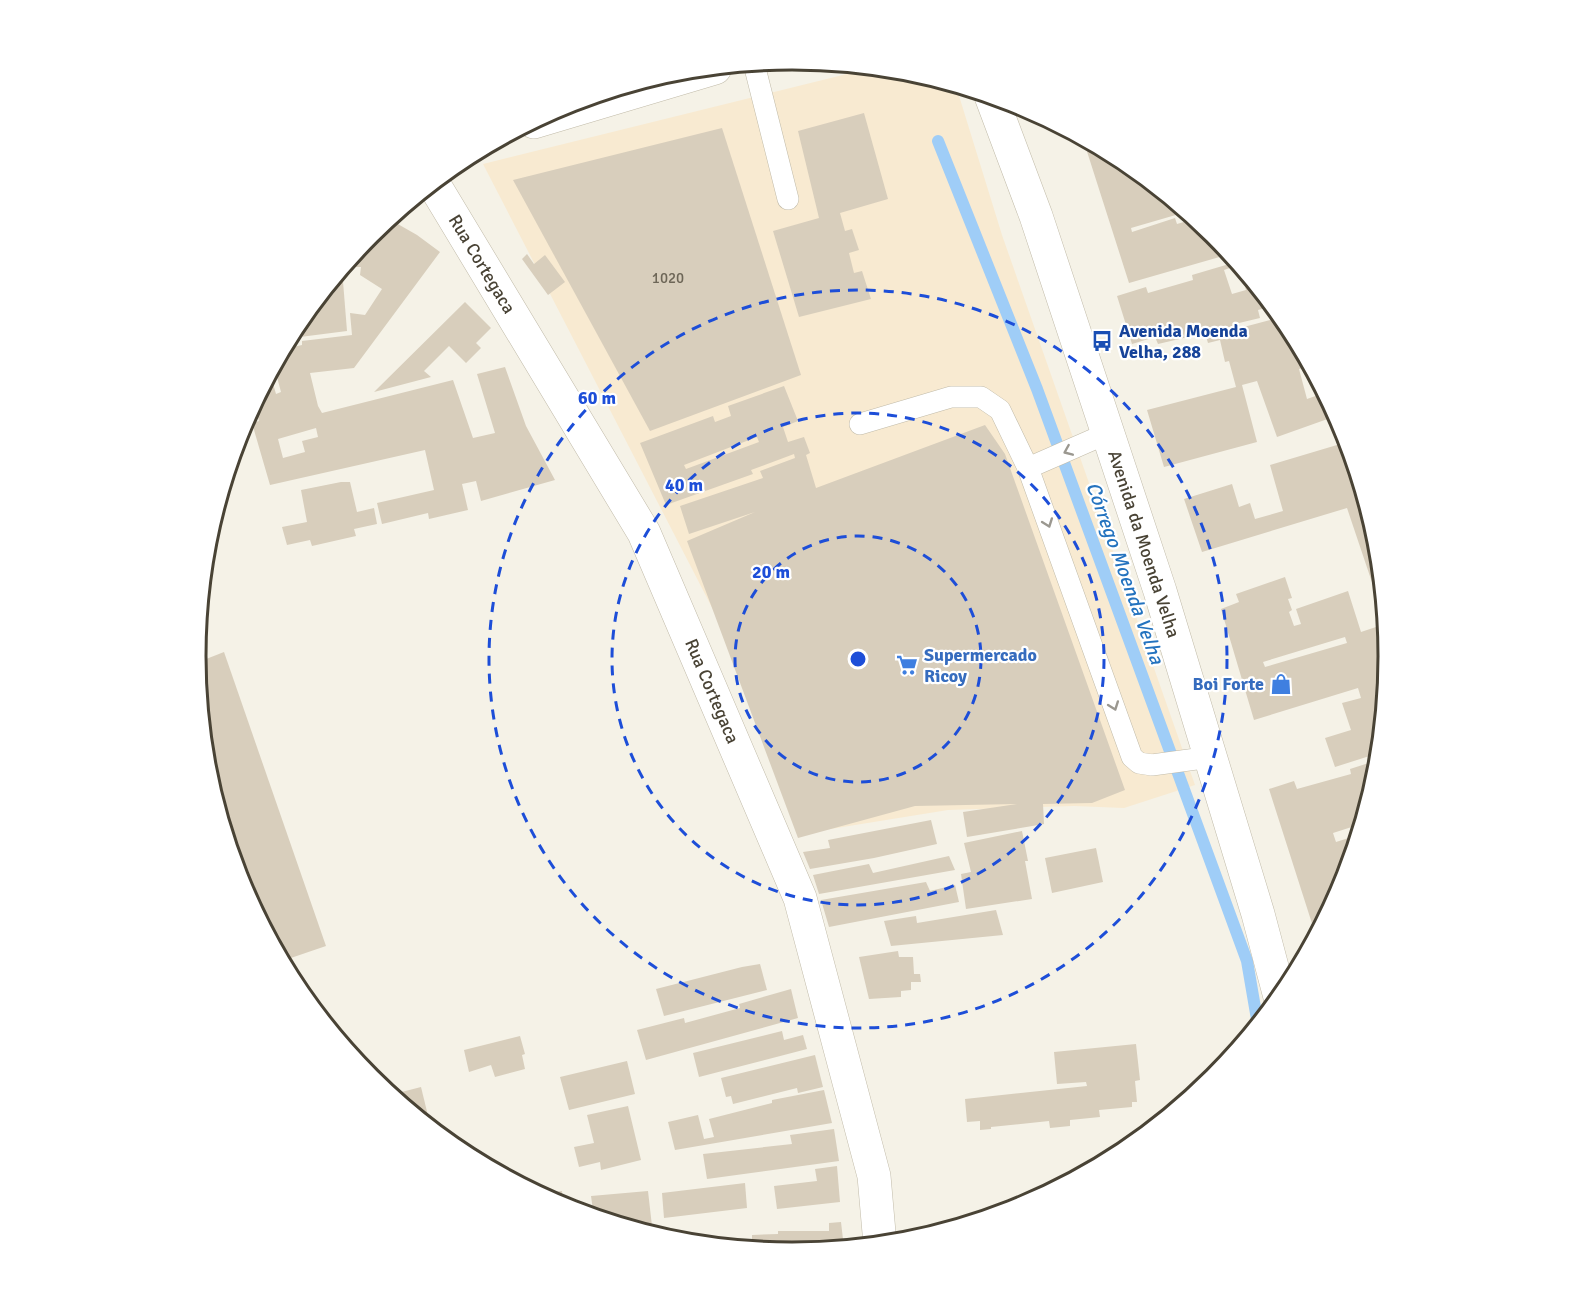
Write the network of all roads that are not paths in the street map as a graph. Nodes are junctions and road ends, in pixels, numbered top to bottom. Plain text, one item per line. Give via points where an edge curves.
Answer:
1 (756, 72) edge
2 (995, 108) edge
3 (437, 190) edge
4 (788, 199) dead end
5 (860, 424) dead end
6 (1108, 433) junction
7 (1028, 468) junction
8 (1211, 757) junction
9 (1277, 985) edge
10 (879, 1235) edge

1 - 4 lane
2 - 6 street, Avenida da Moenda Velha
3 - 10 street, Rua Cortegaca via 644,533 800,898 874,1176
5 - 7 lane via 951,397 981,397 1000,410
6 -> 7 lane
6 - 8 street, Avenida da Moenda Velha
7 -> 8 lane via 1132,757 1152,765
8 - 9 street, Avenida da Moenda Velha

